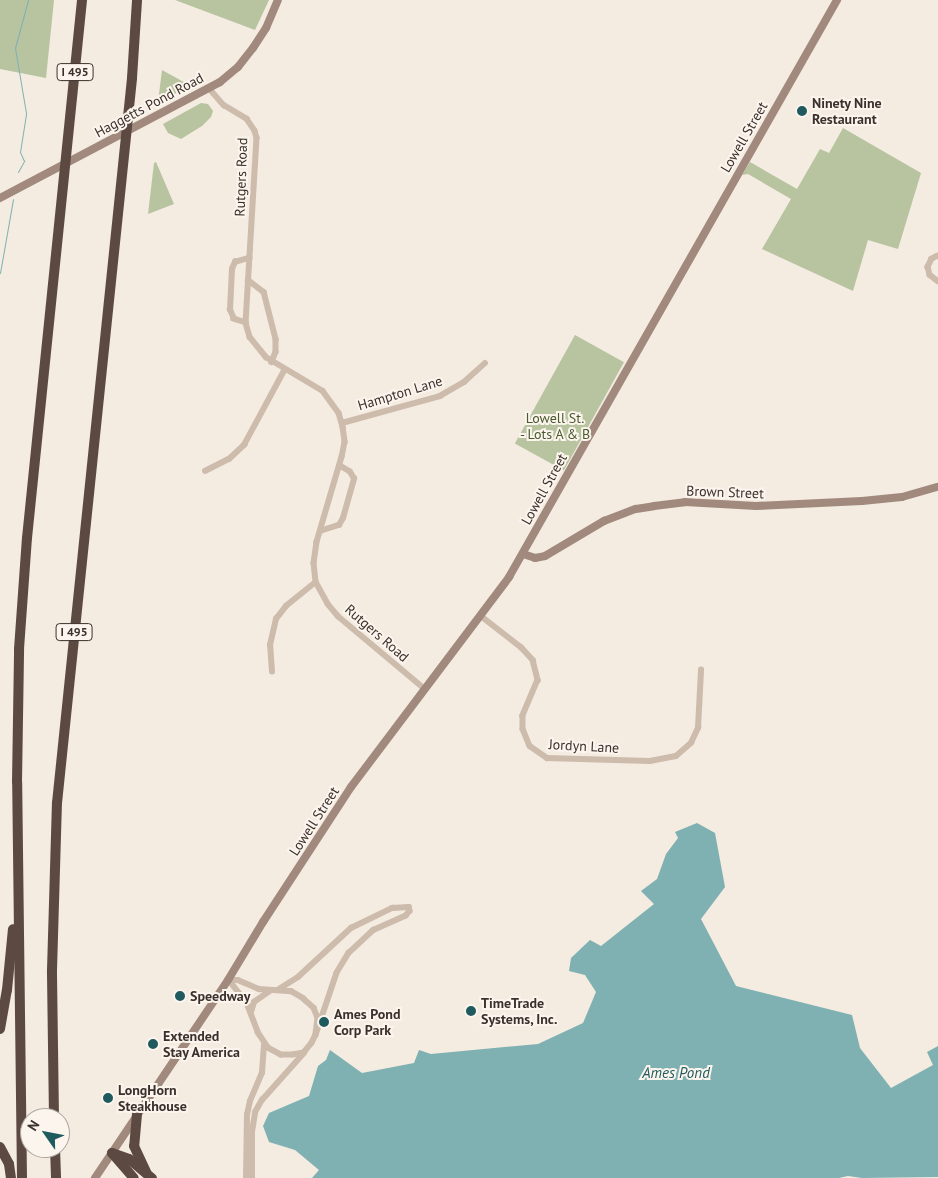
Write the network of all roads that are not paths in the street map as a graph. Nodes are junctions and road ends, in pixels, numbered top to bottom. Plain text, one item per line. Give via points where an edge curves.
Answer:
1 (82, 0) edge
2 (137, 0) edge
3 (278, 0) edge
4 (837, 0) edge
5 (209, 88) junction
6 (0, 198) edge
7 (938, 256) edge
8 (249, 258) junction
9 (248, 280) junction
10 (938, 281) edge
11 (246, 322) junction
12 (272, 362) junction
13 (485, 362) dead end
14 (285, 369) junction
15 (342, 423) junction
16 (340, 466) junction
17 (205, 471) dead end
18 (938, 487) edge
19 (320, 531) junction
20 (523, 554) junction
21 (316, 582) junction
22 (481, 616) junction
23 (701, 670) dead end
24 (272, 672) dead end
25 (425, 689) junction
26 (18, 873) junction
27 (228, 980) junction
28 (276, 989) junction
29 (251, 1012) junction
30 (0, 1029) edge
31 (316, 1035) junction
32 (264, 1045) junction
33 (304, 1053) junction
34 (54, 1108) edge
35 (137, 1114) junction
36 (0, 1147) edge
37 (112, 1153) junction
38 (55, 1158) edge
39 (149, 1175) edge
40 (11, 1178) edge
41 (22, 1178) edge
42 (55, 1178) edge
43 (96, 1178) edge
44 (134, 1178) edge
45 (246, 1178) edge
46 (252, 1178) edge

1 - 26 highway, I 495 via 22,597 18,697
2 - 34 highway, I 495 via 57,803 52,927
3 - 5 main road, Haggetts Pond Road via 266,28 246,57
4 - 20 main road, Lowell Street
5 - 6 main road, Haggetts Pond Road
5 - 8 street, Rutgers Road via 224,105 248,119 257,138
7 - 10 street via 928,266 930,275
8 - 9 street, Rutgers Road
8 - 11 street, Rutgers Road via 237,261 232,270 230,310 234,319
9 - 11 street, Rutgers Road
9 - 12 street via 264,292 276,339
11 - 12 street, Rutgers Road via 252,342
12 - 14 street, Rutgers Road
13 - 15 street, Hampton Lane via 464,382 440,396
14 - 15 street, Rutgers Road via 324,391
14 - 17 street via 244,445 229,459
15 - 16 street, Rutgers Road via 345,442
16 - 19 street, Rutgers Road
16 - 19 street via 351,472 354,479 343,518 338,525
18 - 20 main road, Brown Street via 902,497 862,501 756,506 685,502 654,506 604,521 545,556 536,558
19 - 21 street, Rutgers Road via 314,563
20 - 22 main road, Lowell Street
21 - 24 street via 286,606 276,619 270,645
21 - 25 street, Rutgers Road via 338,616
22 - 23 street, Jordyn Lane via 526,650 535,663 538,680 523,718 523,729 530,746 547,758 650,761 676,756 691,744 698,728
22 - 25 main road, Lowell Street
25 - 27 main road, Lowell Street via 341,801
26 - 30 highway
26 - 41 highway, I 495
27 - 28 street via 238,980 259,989
27 - 29 street
27 - 35 main road, Lowell Street
28 - 29 street via 256,1000
28 - 31 street via 298,994 314,1008 318,1022
28 - 31 street via 298,977 351,928 392,908 409,907 406,916 374,930 349,953 337,973
29 - 32 street
31 - 33 street
32 - 33 street via 281,1055
32 - 45 street via 262,1074 247,1115
33 - 46 street via 262,1100 256,1112 252,1132
35 - 37 main road, Lowell Street
35 - 39 highway via 134,1146
36 - 40 highway
37 - 39 highway via 129,1159
37 - 43 main road, Lowell Street
37 - 44 highway
38 - 42 highway

